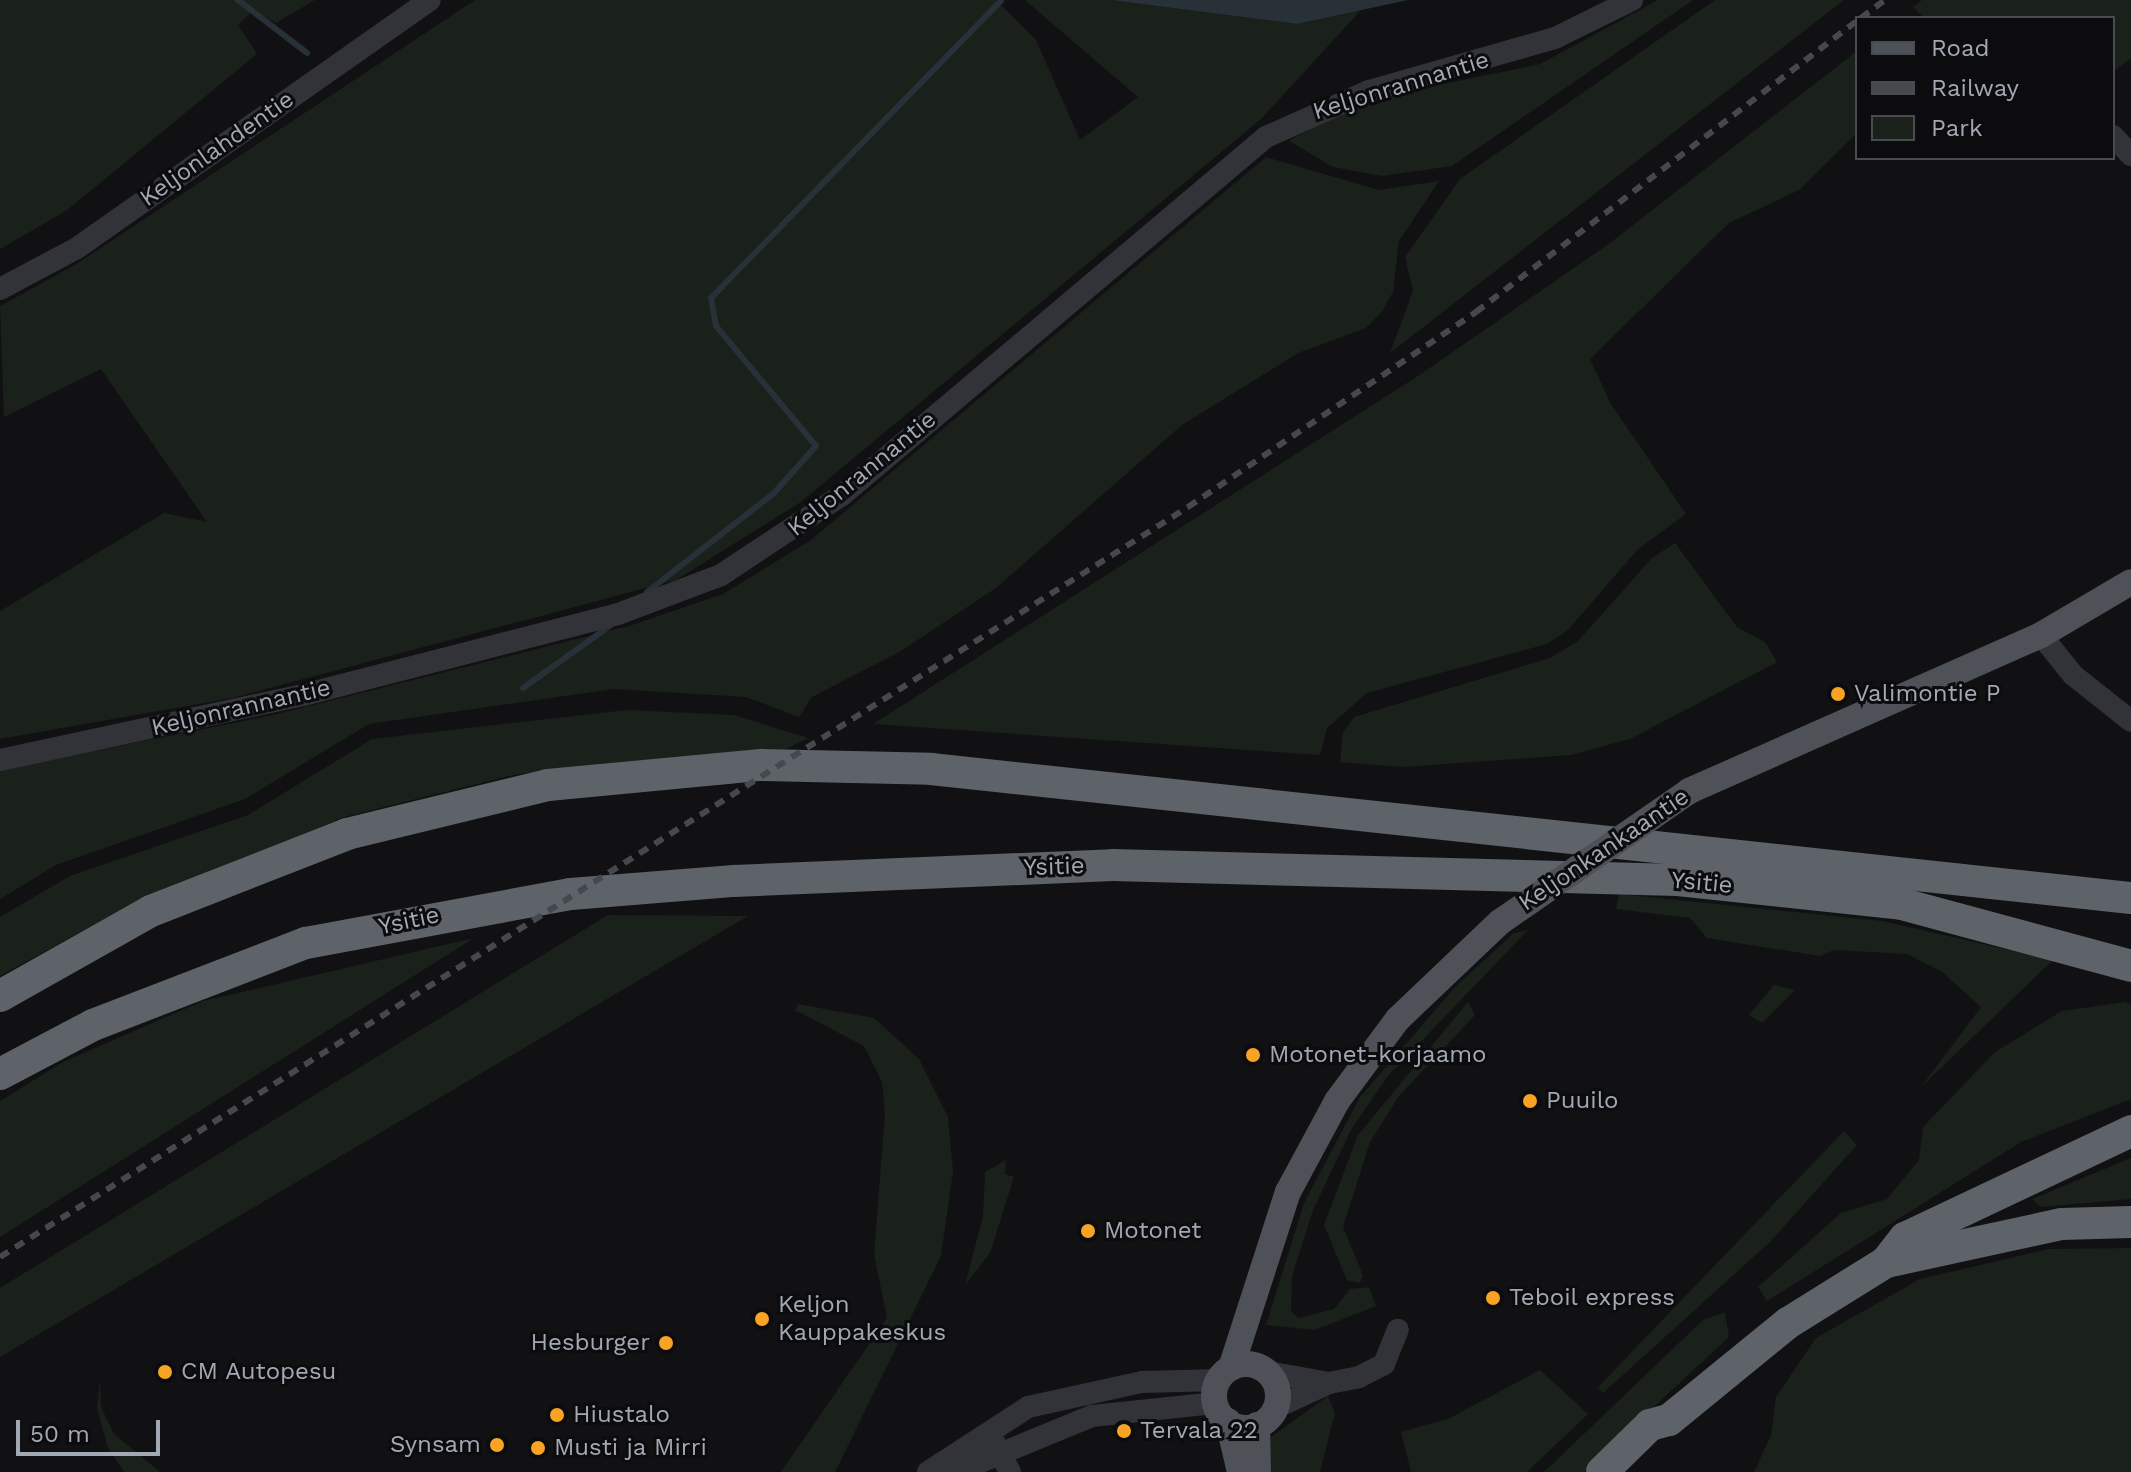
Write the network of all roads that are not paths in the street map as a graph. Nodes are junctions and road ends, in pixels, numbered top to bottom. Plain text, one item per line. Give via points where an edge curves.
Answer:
1 (430, 0) edge
2 (1632, 0) edge
3 (2115, 138) edge
4 (2131, 155) edge
5 (0, 289) edge
6 (2131, 582) edge
7 (2041, 635) junction
8 (2131, 721) edge
9 (0, 760) edge
10 (2131, 898) edge
11 (2118, 961) edge
12 (0, 996) edge
13 (0, 1074) edge
14 (2131, 1131) edge
15 (2131, 1222) edge
16 (1886, 1262) junction
17 (1252, 1306) junction
18 (1398, 1330) dead end
19 (1264, 1369) junction
20 (1329, 1383) junction
21 (1223, 1393) junction
22 (1266, 1416) junction
23 (1669, 1420) junction
24 (988, 1429) junction
25 (998, 1450) junction
26 (928, 1472) edge
27 (956, 1472) edge
28 (1010, 1472) edge
29 (1240, 1472) edge
30 (1258, 1472) edge
31 (1602, 1472) edge
32 (1629, 1472) edge

1 - 5 street, Keljonlahdentie via 77,248
2 - 9 street, Keljonrannantie via 1555,38 1369,91 1266,137 842,495 721,575 603,618 303,695
3 - 4 street
6 - 7 main road, Keljonkankaantie
7 - 8 street via 2073,675
7 - 17 main road, Keljonkankaantie, bridge via 1689,791 1500,922 1398,1019 1337,1101 1288,1192
10 - 12 highway via 931,769 761,765 641,772 456,805 245,871 151,911
11 - 13 highway, Ysitie via 1902,904 1678,880 1427,869 1113,865 734,881 571,894 306,943 93,1025
14 - 16 highway via 1966,1203 1905,1238
15 - 16 highway via 2062,1224
16 - 23 highway via 1788,1323
17 - 19 main road, Keljonkankaantie
17 - 21 main road, Keljonkankaantie
18 - 20 street via 1384,1364
19 - 20 street
19 - 21 main road
19 - 22 main road, Keljonkankaantie via 1277,1387
20 - 22 street
21 - 22 main road
21 - 24 street via 1142,1382 1075,1394
21 - 25 street via 1092,1416
21 - 29 main road
22 - 30 main road
23 - 31 highway via 1650,1425
23 - 32 highway
24 - 25 street
24 - 26 street
25 - 27 street
25 - 28 street

